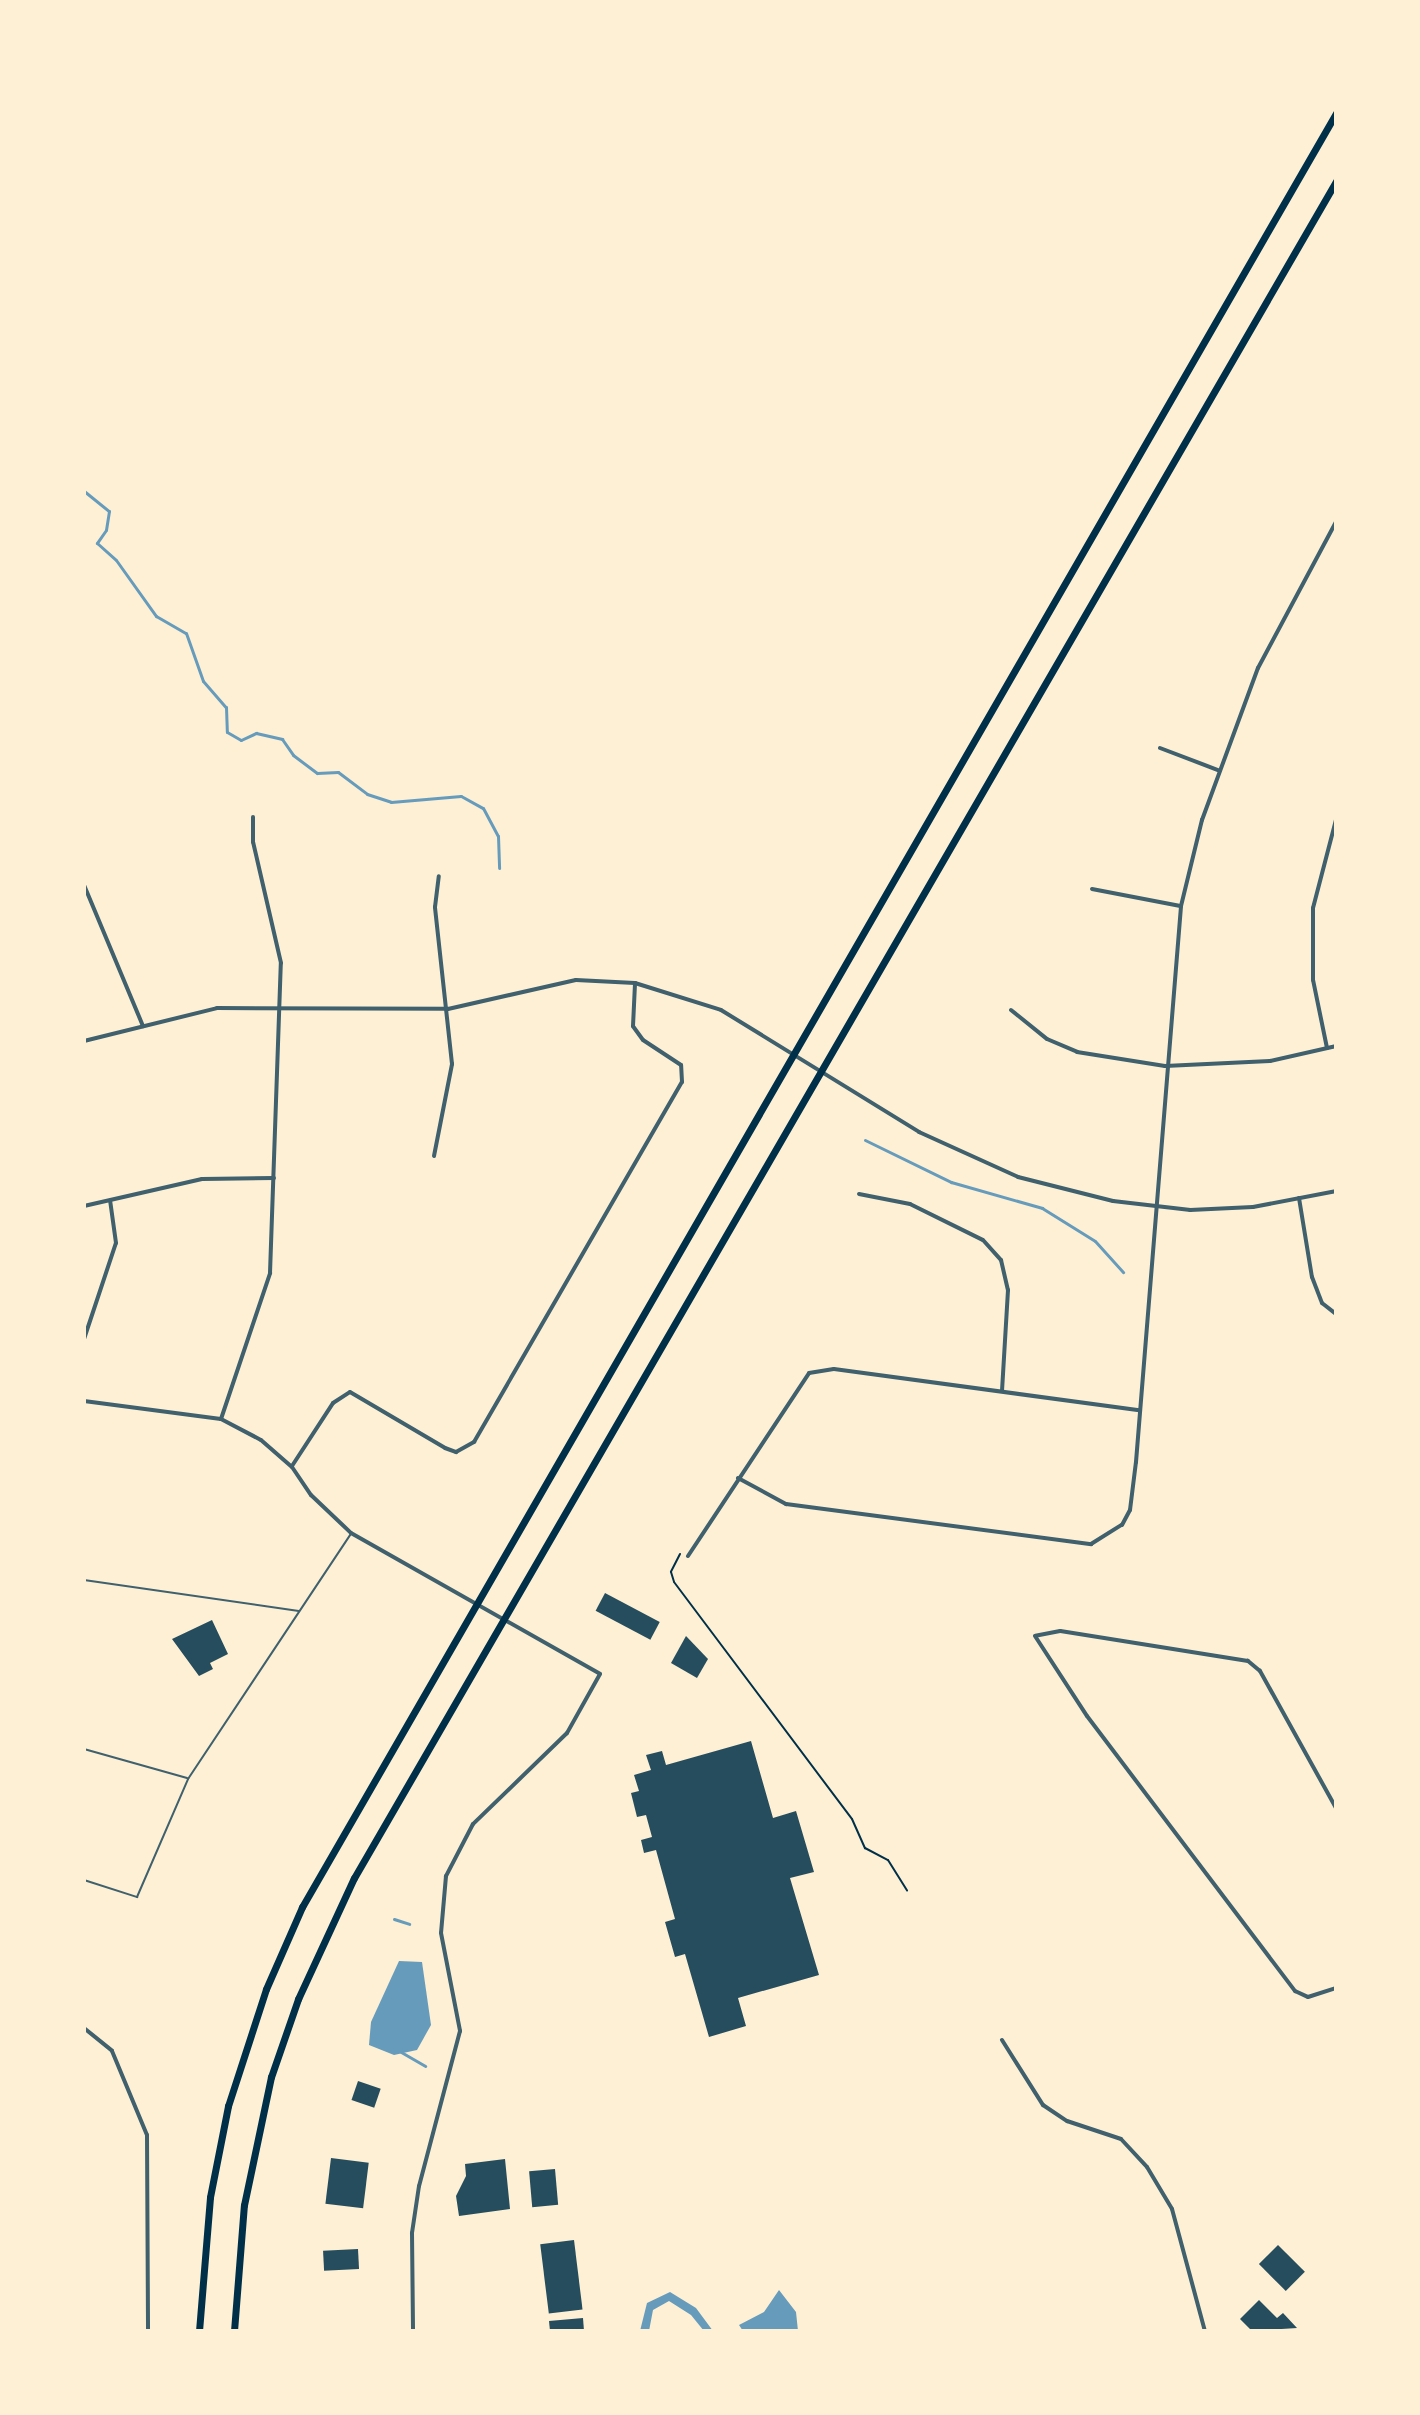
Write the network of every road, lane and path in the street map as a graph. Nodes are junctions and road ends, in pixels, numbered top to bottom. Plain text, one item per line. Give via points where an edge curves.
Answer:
1 (1336, 113) edge
2 (1336, 181) edge
3 (1336, 522) edge
4 (1160, 748) dead end
5 (1218, 770) junction
6 (253, 817) dead end
7 (1336, 820) edge
8 (439, 876) dead end
9 (84, 885) edge
10 (1092, 889) dead end
11 (1181, 906) junction
12 (635, 983) junction
13 (282, 1009) junction
14 (448, 1009) junction
15 (1011, 1010) dead end
16 (143, 1026) junction
17 (84, 1041) edge
18 (1336, 1046) edge
19 (1327, 1048) junction
20 (793, 1052) junction
21 (1165, 1066) junction
22 (822, 1071) junction
23 (434, 1156) dead end
24 (274, 1178) junction
25 (1336, 1191) edge
26 (859, 1194) dead end
27 (1299, 1198) junction
28 (110, 1200) junction
29 (84, 1206) edge
30 (1154, 1206) junction
31 (1336, 1314) edge
32 (84, 1339) edge
33 (1002, 1390) junction
34 (84, 1401) edge
35 (1139, 1410) junction
36 (221, 1419) junction
37 (292, 1467) junction
38 (738, 1478) junction
39 (351, 1533) junction
40 (680, 1553) dead end
41 (688, 1556) dead end
42 (84, 1580) edge
43 (474, 1603) junction
44 (300, 1611) junction
45 (504, 1619) junction
46 (84, 1749) edge
47 (188, 1779) junction
48 (1336, 1808) edge
49 (84, 1880) edge
50 (907, 1890) dead end
51 (1336, 1988) edge
52 (84, 2028) edge
53 (1002, 2040) dead end
54 (148, 2331) edge
55 (199, 2331) edge
56 (234, 2331) edge
57 (413, 2331) edge
58 (1205, 2331) edge

1 - 20 highway
2 - 22 highway
3 - 5 street via 1258,668
4 - 5 street
5 - 11 street
6 - 13 street via 253,842 281,963
7 - 19 street via 1313,908 1313,980
8 - 14 street via 435,907
9 - 16 street
10 - 11 street
11 - 21 street
12 - 14 street via 576,980
12 - 20 street via 721,1010
12 - 37 street via 633,1026 643,1040 681,1065 682,1082 474,1442 456,1452 445,1448 350,1392 333,1403
13 - 14 street
13 - 16 street via 217,1008
13 - 24 street
14 - 23 street via 452,1064
15 - 21 street via 1047,1039 1077,1052
16 - 17 street
18 - 19 street
19 - 21 street via 1270,1061
20 - 22 street
20 - 43 highway
21 - 30 street
22 - 30 street via 969,1159 1069,1191
22 - 45 highway
24 - 28 street via 202,1179
24 - 36 street via 268,1284
25 - 27 street
26 - 33 street via 910,1204 983,1240 1001,1260 1008,1290
27 - 30 street via 1253,1207
27 - 31 street via 1312,1277 1322,1303
28 - 29 street
28 - 32 street via 116,1243
30 - 35 street
33 - 35 street
33 - 38 street via 834,1369 809,1373
34 - 36 street
35 - 38 street via 1130,1510 1122,1525 1091,1544 786,1504
36 - 37 street via 261,1440
37 - 39 street via 320,1505
38 - 41 street
39 - 43 street
39 - 44 lane
40 - 50 path via 671,1572 674,1582 852,1819 865,1848 888,1860
42 - 44 lane
43 - 45 street
43 - 55 highway via 328,1857 266,1989 234,2081 217,2153
44 - 47 lane
45 - 56 highway via 354,1878 298,1999 251,2160 239,2240
45 - 57 street via 600,1674 567,1733 473,1824 446,1876 441,1933 460,2031 417,2202
46 - 47 lane
47 - 49 lane via 137,1897
48 - 51 street via 1260,1671 1237,1655 1060,1631 1035,1636 1087,1716 1295,1991 1308,1997
52 - 54 street via 112,2051 147,2135
53 - 58 street via 1043,2105 1067,2121 1121,2139 1156,2180 1172,2209

